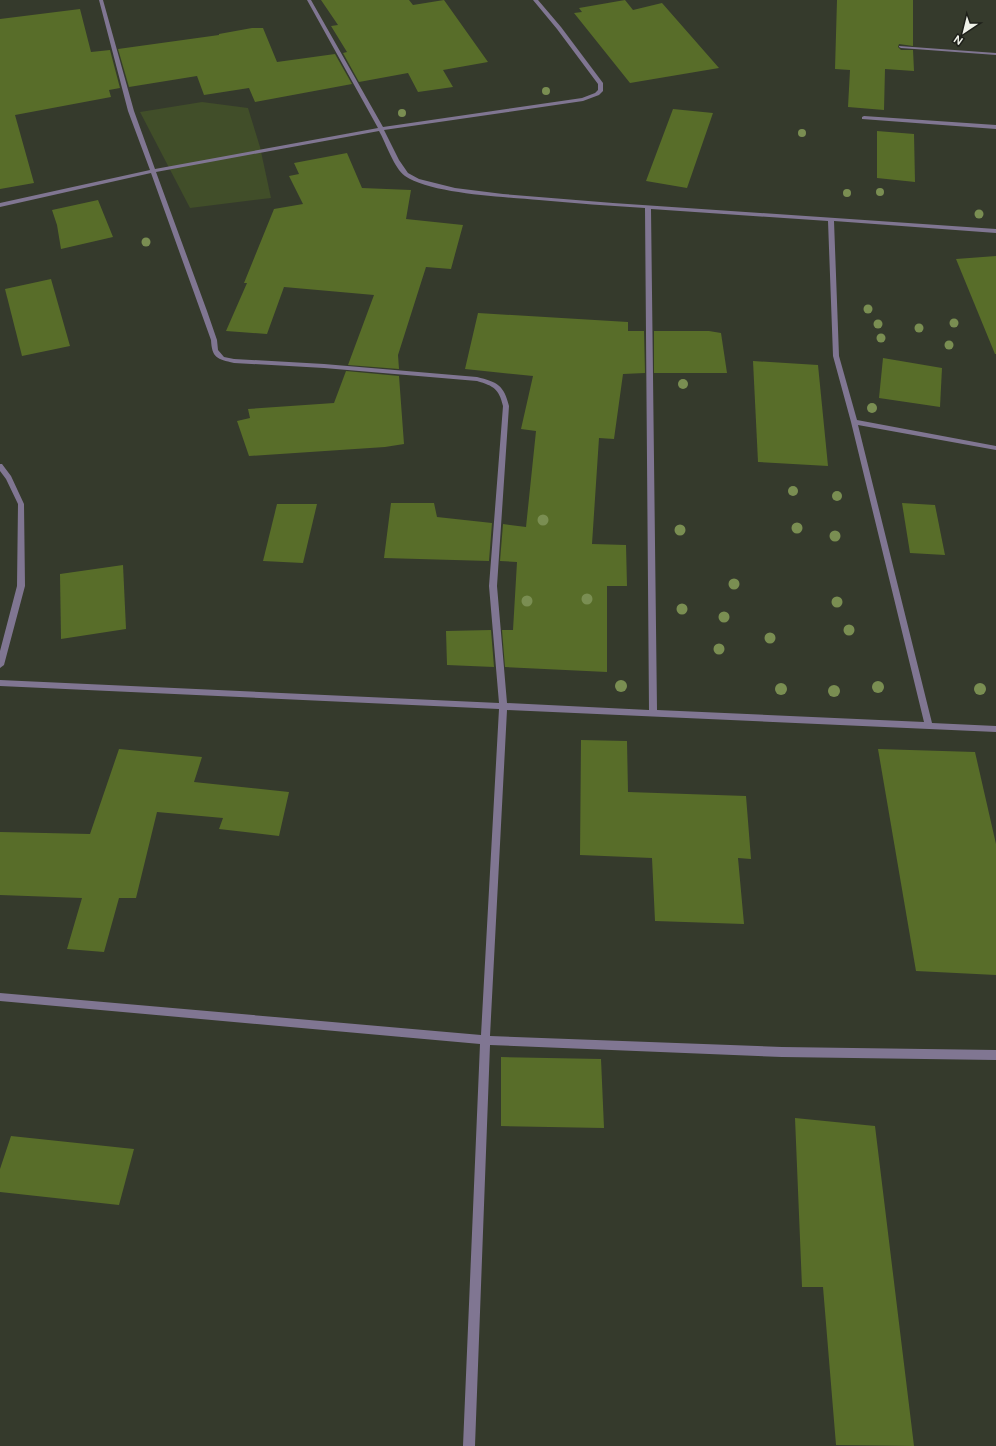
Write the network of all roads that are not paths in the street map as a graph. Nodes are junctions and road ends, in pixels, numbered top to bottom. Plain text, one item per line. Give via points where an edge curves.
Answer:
1 (101, 0) edge
2 (309, 0) edge
3 (535, 0) edge
4 (900, 47) dead end
5 (996, 54) edge
6 (864, 118) dead end
7 (996, 127) edge
8 (381, 129) junction
9 (153, 171) junction
10 (0, 205) edge
11 (648, 207) junction
12 (831, 219) junction
13 (996, 231) edge
14 (854, 422) junction
15 (996, 448) edge
16 (0, 466) edge
17 (0, 665) edge
18 (0, 683) edge
19 (503, 706) junction
20 (654, 714) junction
21 (929, 725) junction
22 (996, 729) edge
23 (0, 997) edge
24 (484, 1040) junction
25 (996, 1055) edge
26 (469, 1446) edge

1 - 9 street via 132,111
2 - 8 street
3 - 8 street via 601,84 601,90 597,94 583,99
4 - 5 street
6 - 7 street
8 - 9 street
8 - 11 street via 402,169 419,181 454,189 505,195
9 - 10 street
9 - 19 street via 214,340 215,351 222,358 234,362 324,366 477,379 496,384 504,396 506,406 493,586
11 - 12 street
11 - 20 street
12 - 13 street
12 - 14 street via 836,356
14 - 15 street
14 - 21 street
16 - 17 street via 9,478 21,504 21,586
18 - 19 street
19 - 20 street
19 - 24 street
20 - 21 street
21 - 22 street
23 - 24 street
24 - 25 street via 782,1052
24 - 26 street

